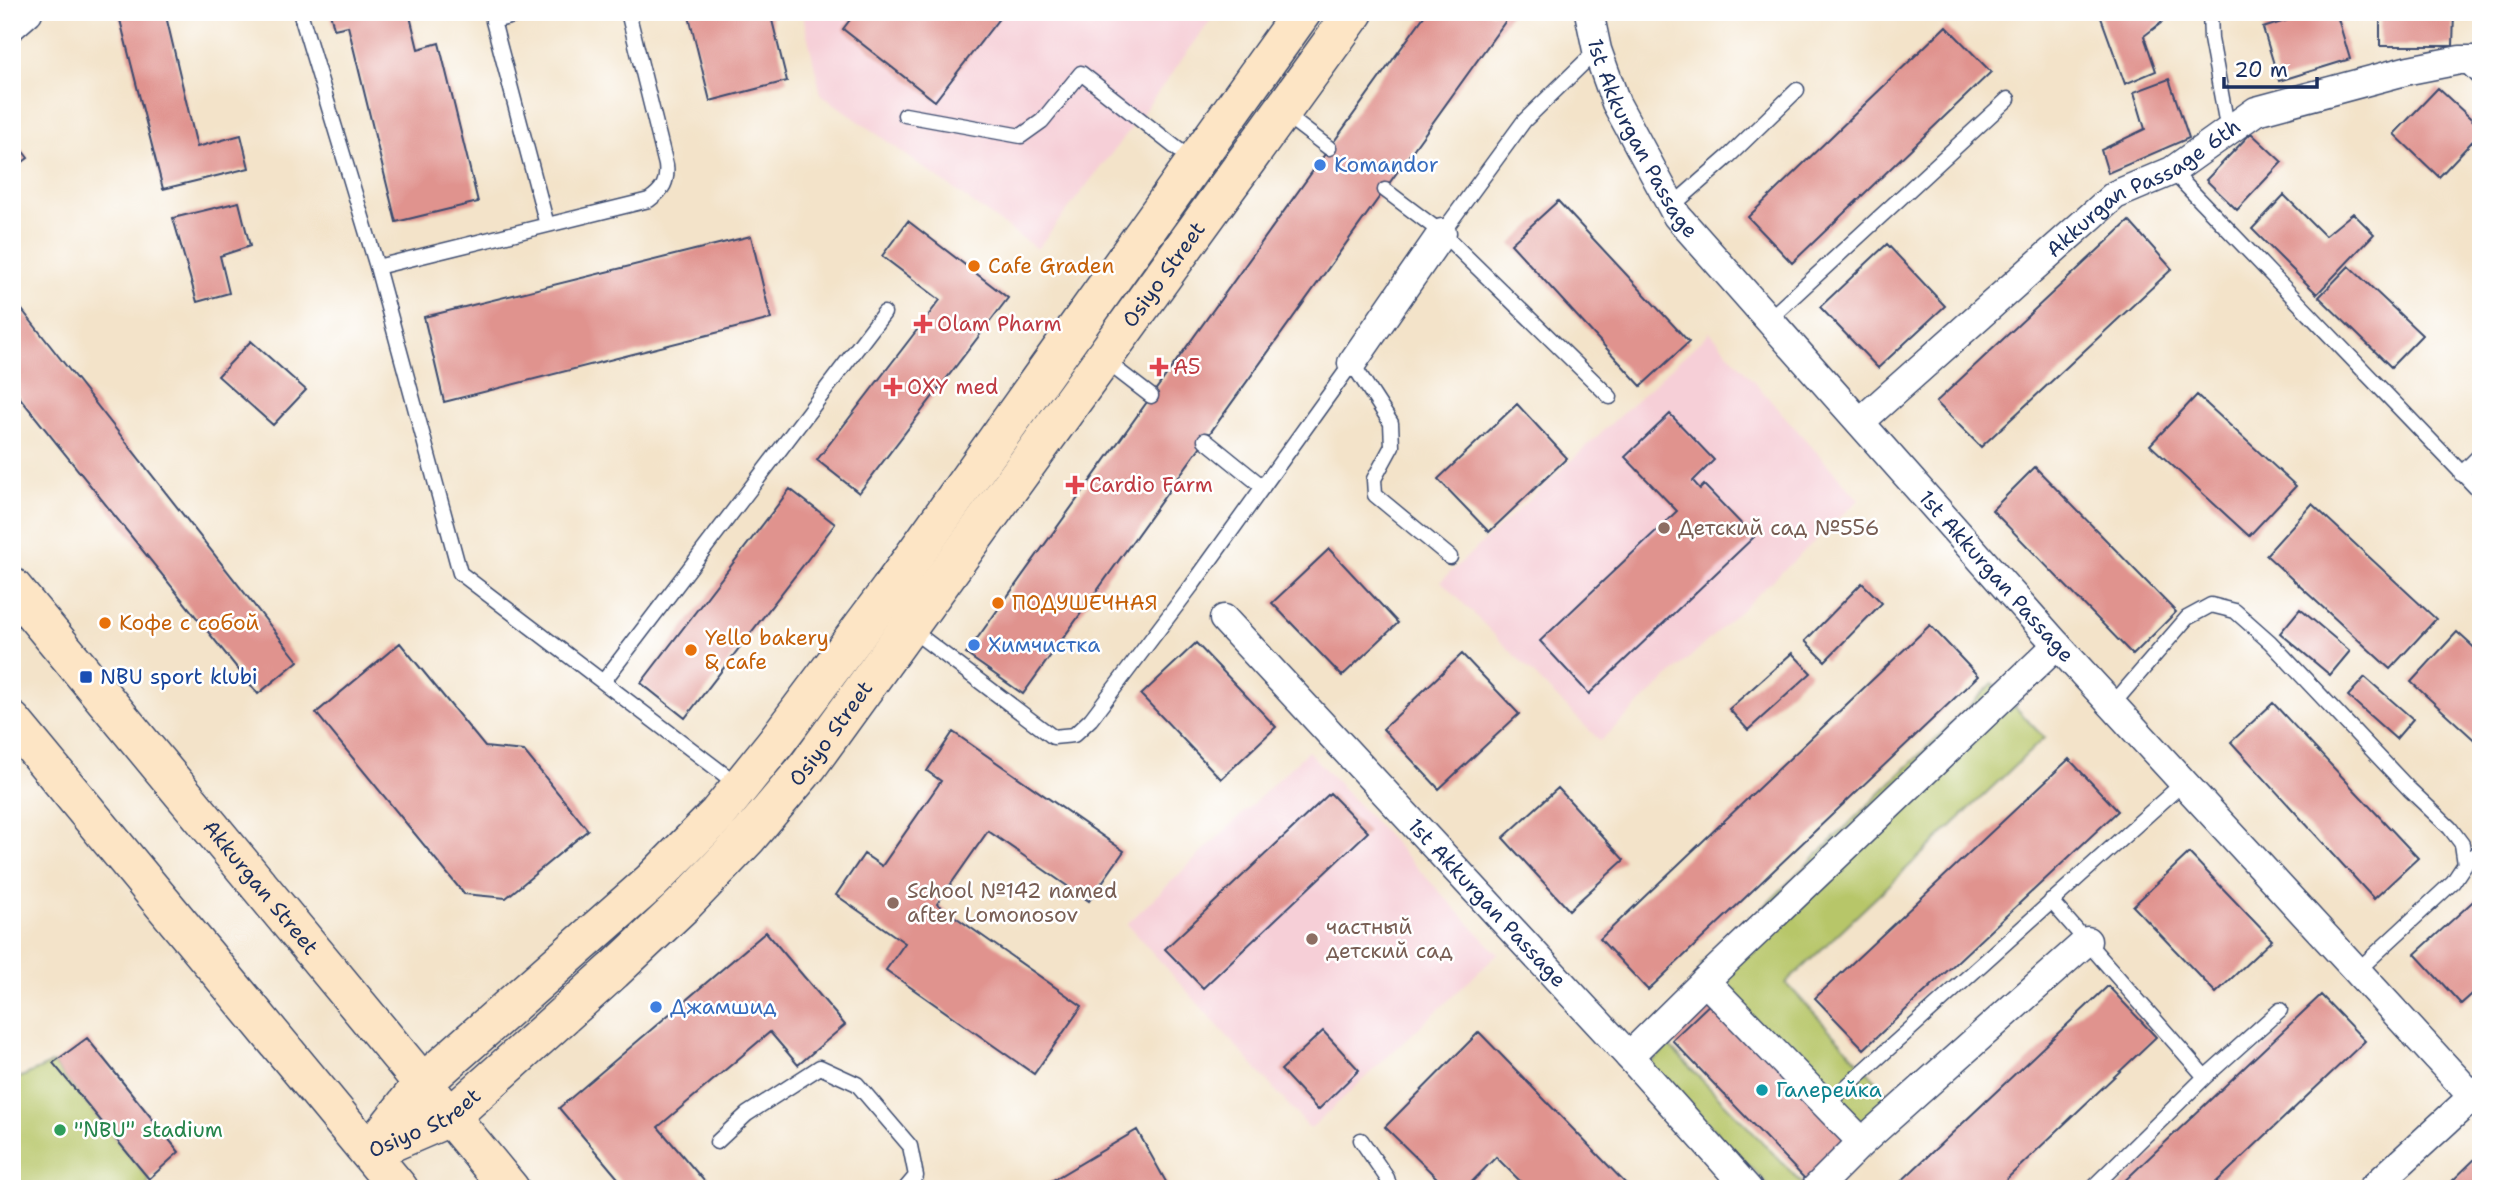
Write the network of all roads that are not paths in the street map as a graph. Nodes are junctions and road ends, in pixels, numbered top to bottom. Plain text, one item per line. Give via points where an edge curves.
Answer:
1 (28, 12) edge
2 (300, 12) edge
3 (530, 12) edge
4 (628, 12) edge
5 (1303, 12) edge
6 (1354, 12) edge
7 (1589, 12) edge
8 (2210, 12) edge
9 (12, 26) edge
10 (1597, 50) junction
11 (2470, 60) edge
12 (2481, 80) edge
13 (1797, 90) dead end
14 (2008, 99) dead end
15 (1282, 112) junction
16 (905, 115) dead end
17 (2228, 131) junction
18 (1329, 148) dead end
19 (1195, 162) junction
20 (2172, 171) junction
21 (1385, 190) dead end
22 (1672, 205) junction
23 (547, 225) junction
24 (1442, 233) junction
25 (377, 267) junction
26 (884, 313) dead end
27 (1769, 319) junction
28 (1102, 358) junction
29 (1352, 363) junction
30 (1151, 396) dead end
31 (1610, 397) dead end
32 (1860, 422) junction
33 (1205, 440) dead end
34 (2481, 454) edge
35 (2461, 474) junction
36 (1263, 487) junction
37 (2481, 493) edge
38 (1450, 557) dead end
39 (12, 587) edge
40 (1224, 619) dead end
41 (908, 627) junction
42 (2057, 645) junction
43 (603, 682) junction
44 (2112, 705) junction
45 (12, 721) edge
46 (2183, 783) junction
47 (740, 787) junction
48 (2481, 850) edge
49 (2465, 864) junction
50 (2052, 901) junction
51 (2087, 941) junction
52 (2357, 971) junction
53 (1705, 981) junction
54 (2280, 1010) dead end
55 (1629, 1056) junction
56 (2205, 1077) junction
57 (423, 1083) junction
58 (2477, 1093) edge
59 (1826, 1105) junction
60 (450, 1116) junction
61 (1361, 1140) dead end
62 (717, 1142) dead end
63 (1861, 1142) junction
64 (369, 1152) junction
65 (399, 1189) edge
66 (510, 1189) edge
67 (905, 1189) edge
68 (1390, 1189) edge
69 (1748, 1189) edge
70 (1815, 1189) edge
71 (2091, 1189) edge
72 (2372, 1189) edge

1 - 9 street
2 - 25 lane
3 - 23 lane via 493,21
4 - 23 lane via 666,165 664,186 649,200
5 - 19 main road, Osiyo Street
6 - 15 main road, Osiyo Street
7 - 10 street, 1st Akkurgan Passage
8 - 17 lane
10 - 22 street, 1st Akkurgan Passage via 1616,103
10 - 24 lane via 1524,121
11 - 12 lane
11 - 17 street, Akkurgan Passage 6th via 2409,70 2256,111
13 - 22 lane
14 - 27 lane
15 - 18 lane
15 - 28 main road, Osiyo Street
16 - 19 lane via 1021,136 1042,121 1080,72
17 - 20 street, Akkurgan Passage 6th
19 - 47 main road, Osiyo Street via 889,591
20 - 32 street, Akkurgan Passage 6th via 2115,195
20 - 35 lane
21 - 24 lane
22 - 27 street, 1st Akkurgan Passage
23 - 25 lane
24 - 29 street
24 - 31 lane
25 - 43 lane via 460,573
26 - 43 lane
27 - 32 street, 1st Akkurgan Passage
28 - 30 lane
28 - 41 main road, Osiyo Street
29 - 36 lane
29 - 38 lane via 1391,423 1392,446 1374,479 1375,495
32 - 42 street, 1st Akkurgan Passage
33 - 36 lane
34 - 35 lane
35 - 37 lane
36 - 41 lane via 1091,719 1074,735 1053,737
39 - 57 main road, Akkurgan Street
40 - 55 street, 1st Akkurgan Passage
41 - 60 main road, Osiyo Street via 808,766 748,837 613,971
42 - 44 street, 1st Akkurgan Passage
42 - 53 street
43 - 47 lane
44 - 46 street, 1st Akkurgan Passage
44 - 49 lane via 2187,618 2211,605 2235,611 2450,828 2462,844
45 - 64 main road
46 - 50 lane
46 - 52 street, 1st Akkurgan Passage
47 - 57 main road, Osiyo Street via 652,882
48 - 49 lane
49 - 52 lane via 2453,882
50 - 51 lane
50 - 59 lane
51 - 56 lane
51 - 63 street
52 - 58 street, 1st Akkurgan Passage
53 - 55 street
53 - 59 street
54 - 56 lane
55 - 69 street, 1st Akkurgan Passage
56 - 71 lane
57 - 60 main road, Akkurgan Street
57 - 64 main road, Osiyo Street
58 - 72 street, 1st Akkurgan Passage
59 - 63 street
60 - 64 main road, Osiyo Street
60 - 66 main road, Akkurgan Street
61 - 68 lane
62 - 67 lane via 747,1114 820,1067 857,1084 910,1146 916,1176
63 - 70 street
64 - 65 main road

